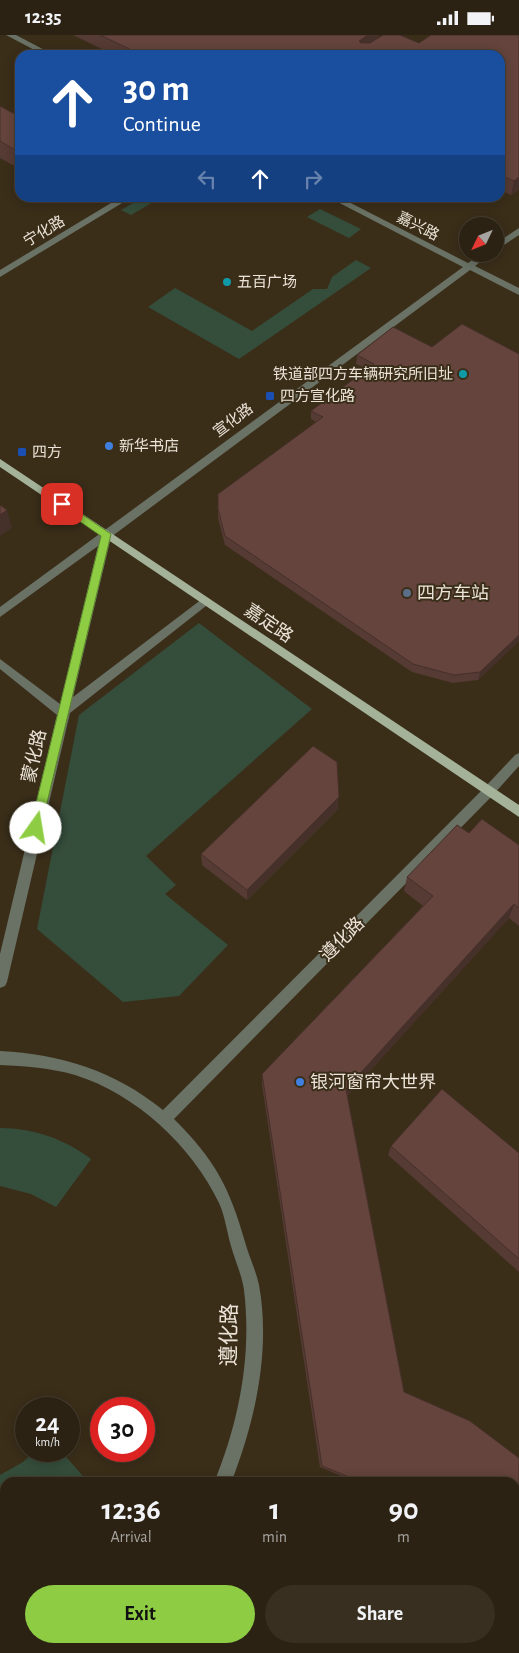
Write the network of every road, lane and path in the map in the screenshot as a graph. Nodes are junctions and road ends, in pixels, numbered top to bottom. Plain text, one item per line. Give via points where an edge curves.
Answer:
1 (10, 35) edge
2 (40, 50) edge
3 (120, 202) edge
4 (342, 202) edge
5 (519, 231) edge
6 (504, 241) edge
7 (474, 263) edge
8 (468, 267) junction
9 (0, 274) edge
10 (519, 292) edge
11 (0, 462) edge
12 (106, 534) junction
13 (206, 602) junction
14 (0, 613) edge
15 (0, 663) edge
16 (62, 712) junction
17 (519, 758) edge
18 (489, 791) junction
19 (519, 812) edge
20 (0, 982) edge
21 (0, 1058) edge
22 (164, 1119) junction
23 (224, 1477) edge

1 - 2 street
3 - 9 street, 宁化路
4 - 8 street, 嘉兴路
5 - 6 street
7 - 8 street, 宣化路
8 - 10 street, 嘉兴路
8 - 12 street, 宣化路
11 - 12 main road, 嘉定路
12 - 13 main road, 嘉定路
12 - 14 street, 宣化路
12 - 16 street, 蒙化路
13 - 16 street
13 - 18 main road, 嘉定路
15 - 16 street
16 - 20 street, 蒙化路
17 - 18 street, 遵化路
18 - 19 main road, 嘉定路
18 - 22 street, 遵化路
21 - 22 street, 遵化路 via 36,1059 86,1072 127,1092
22 - 23 street, 遵化路 via 198,1156 224,1199 252,1292 254,1354 245,1419

